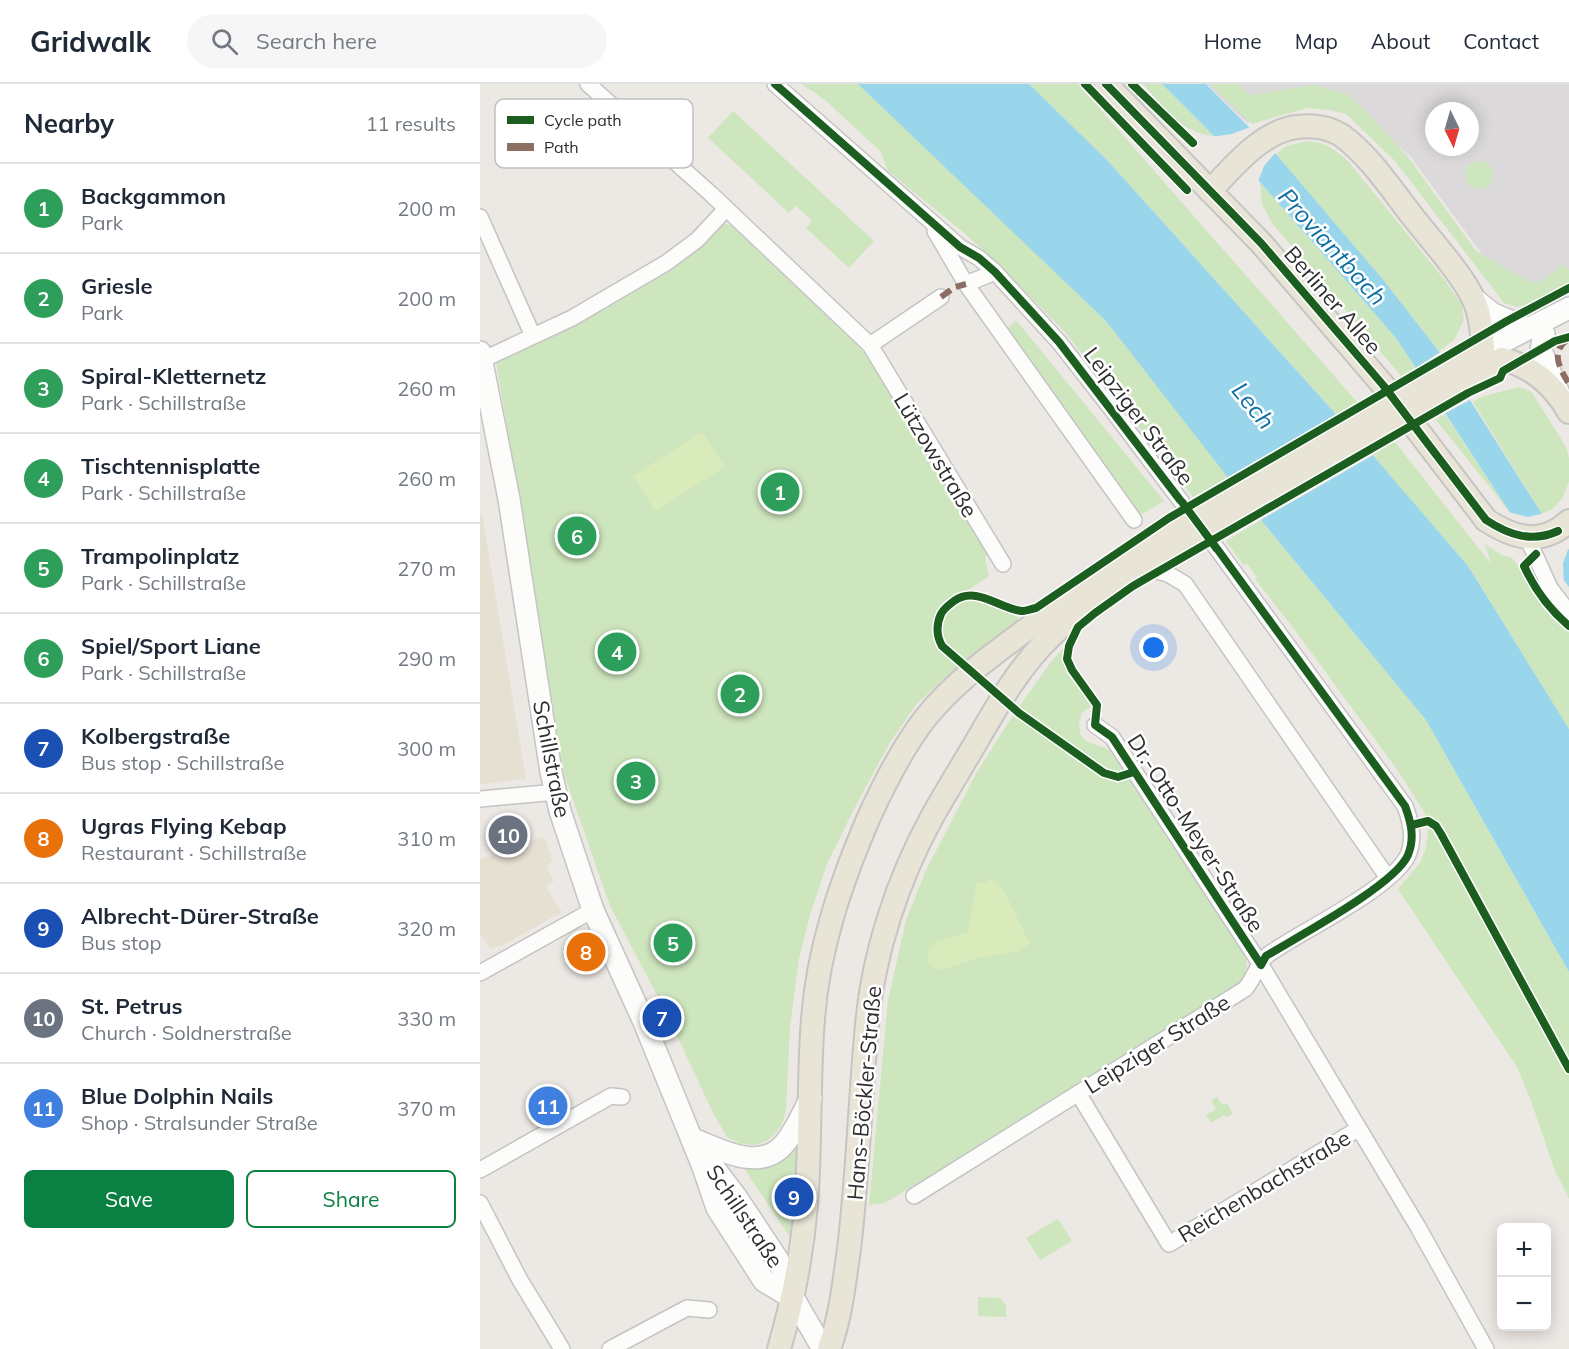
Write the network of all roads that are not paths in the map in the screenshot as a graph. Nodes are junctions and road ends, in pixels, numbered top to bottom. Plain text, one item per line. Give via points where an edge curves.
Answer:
1 (588, 84) edge
2 (775, 84) edge
3 (1106, 84) edge
4 (605, 99) edge
5 (682, 168) edge
6 (1210, 190) junction
7 (726, 209) junction
8 (927, 216) junction
9 (480, 217) edge
10 (995, 272) junction
11 (966, 284) junction
12 (941, 297) dead end
13 (1473, 297) junction
14 (1569, 308) edge
15 (1569, 319) edge
16 (1536, 331) junction
17 (533, 336) junction
18 (870, 345) junction
19 (1493, 355) junction
20 (482, 369) edge
21 (1565, 404) edge
22 (1134, 520) dead end
23 (1563, 526) edge
24 (1527, 537) junction
25 (1140, 560) junction
26 (1003, 564) dead end
27 (1569, 613) edge
28 (1095, 725) dead end
29 (556, 792) junction
30 (480, 799) edge
31 (1388, 879) junction
32 (593, 910) junction
33 (1261, 965) junction
34 (480, 974) edge
35 (1078, 1094) junction
36 (622, 1097) dead end
37 (811, 1098) junction
38 (1358, 1129) junction
39 (691, 1137) junction
40 (480, 1170) edge
41 (914, 1196) dead end
42 (480, 1203) edge
43 (794, 1299) junction
44 (709, 1310) dead end
45 (562, 1349) edge
46 (610, 1349) edge
47 (780, 1349) edge
48 (823, 1349) edge
49 (829, 1349) edge
50 (1486, 1349) edge

1 - 4 street, Lützowstraße
2 - 8 street, Leipziger Straße
3 - 6 main road, Berliner Allee
5 - 7 street, Lützowstraße
6 - 13 main road via 1235,164 1282,131 1319,126 1340,134 1360,151
6 - 24 main road, Berliner Allee via 1383,385 1486,520 1507,532
7 - 17 street via 697,240 666,263
7 - 18 street, Lützowstraße
8 - 10 street, Leipziger Straße
8 - 11 street, Leipziger Straße
9 - 17 street
10 - 11 street
10 - 31 street, Leipziger Straße via 1059,342 1109,406 1405,806 1412,825 1411,843 1407,857
11 - 22 street, Leipziger Straße
12 - 18 street
13 - 16 street via 1493,314
13 - 19 main road
14 - 16 street
15 - 16 street
16 - 19 street
16 - 21 street via 1540,350
17 - 20 street, Schillstraße
18 - 26 street, Lützowstraße
19 - 21 main road via 1528,367
19 - 25 main road, bridge
20 - 29 street, Schillstraße via 509,499
23 - 24 main road via 1547,535
24 - 27 street via 1550,588
25 - 31 street via 1185,584
25 - 37 main road via 1065,600 965,677 927,716 902,753 855,850 830,920 813,1019
25 - 49 main road, Hans-Böckler-Straße via 1051,635 1023,666 932,818 909,865 887,927 867,1022 854,1212 837,1328
28 - 33 street, Dr.-Otto-Meyer-Straße via 1112,738
29 - 30 street
29 - 32 street, Schillstraße
31 - 33 street, Leipziger Straße via 1266,956
32 - 34 street
32 - 39 street, Schillstraße
33 - 35 street, Leipziger Straße via 1245,988
33 - 38 street, Dr.-Otto-Meyer-Straße
35 - 38 street, Reichenbachstraße via 1169,1244
35 - 41 street, Leipziger Straße
36 - 40 street via 611,1096
37 - 39 street via 784,1144 767,1156 745,1158
37 - 43 main road via 806,1204
38 - 50 street, Dr.-Otto-Meyer-Straße
39 - 43 street, Schillstraße via 778,1260
42 - 45 street
43 - 47 main road
43 - 48 street, Schillstraße
44 - 46 street via 687,1308

